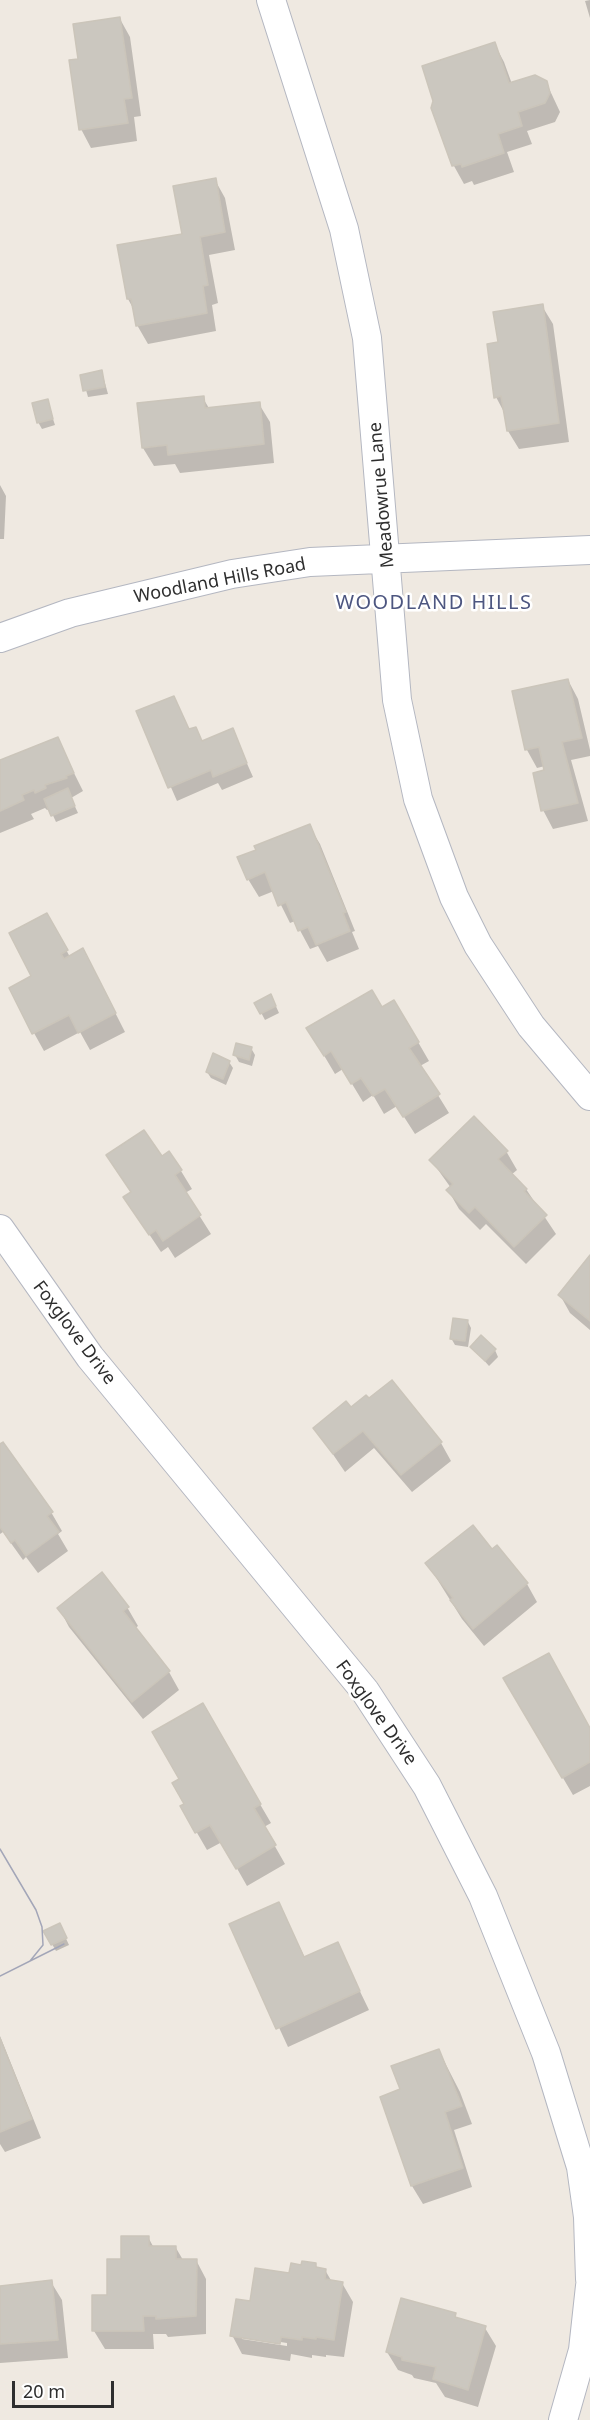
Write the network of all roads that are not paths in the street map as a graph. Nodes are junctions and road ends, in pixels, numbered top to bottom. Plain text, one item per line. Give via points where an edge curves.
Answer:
1 (271, 0) edge
2 (590, 549) edge
3 (387, 558) junction
4 (0, 638) edge
5 (590, 1096) edge
6 (0, 1229) edge
7 (589, 2216) edge
8 (590, 2279) edge
9 (590, 2286) edge
10 (564, 2420) edge

1 - 3 street, Meadowrue Lane via 355,274 367,338
2 - 3 street, Woodland Hills Road
3 - 4 street, Woodland Hills Road via 310,562 232,574 70,613
3 - 5 street, Meadowrue Lane via 396,700 405,750 433,848 454,897 506,990
6 - 7 street, Foxglove Drive via 90,1357 365,1691 427,1786 483,1896 546,2053 577,2150
7 - 8 street, Foxglove Drive
9 - 10 street via 583,2350

